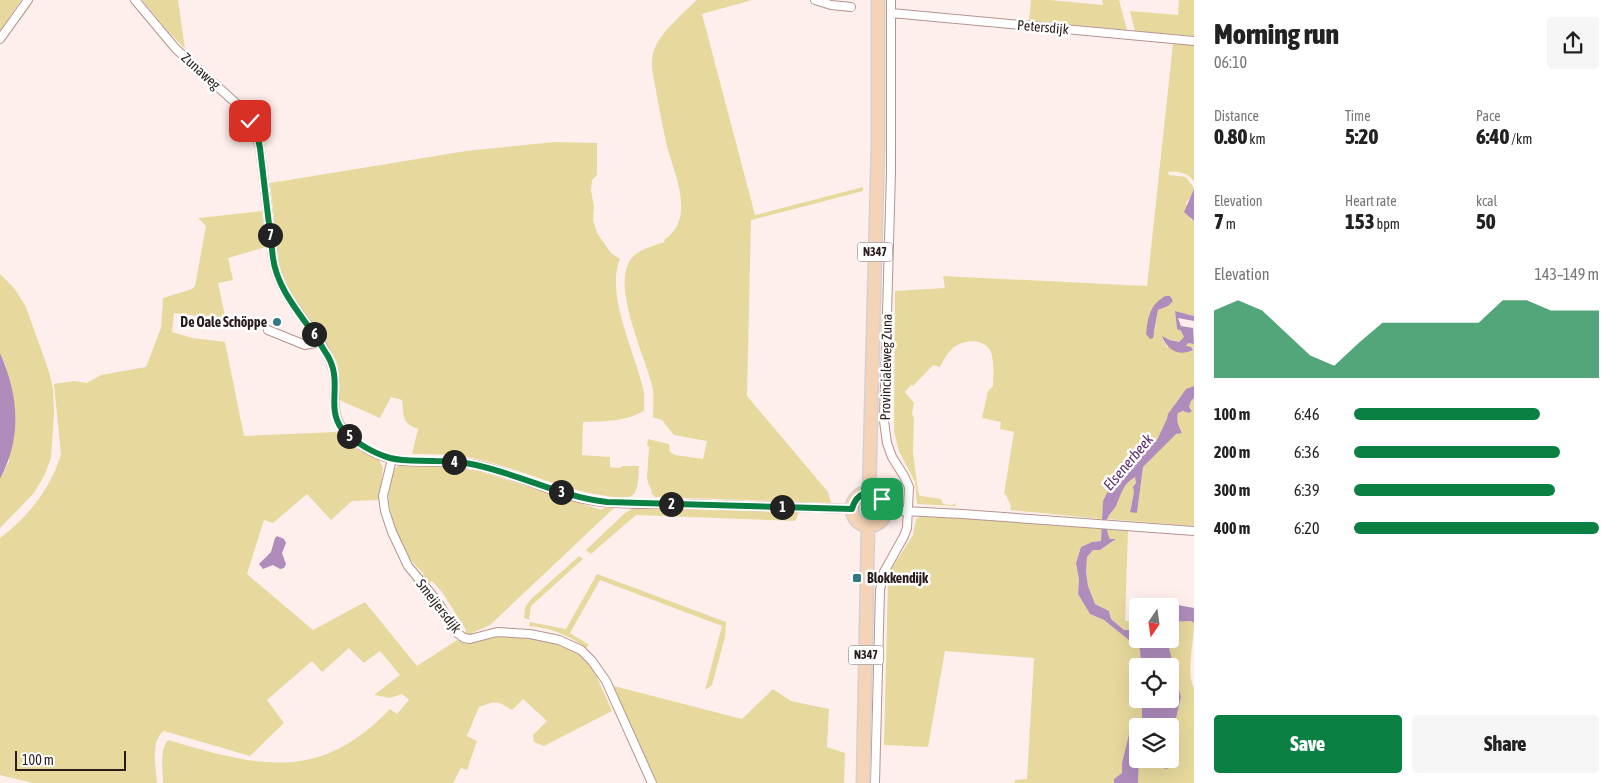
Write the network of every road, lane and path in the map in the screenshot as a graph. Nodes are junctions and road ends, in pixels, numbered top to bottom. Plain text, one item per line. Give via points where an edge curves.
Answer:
1 (28, 0) edge
2 (135, 0) edge
3 (815, 0) edge
4 (878, 0) edge
5 (891, 0) edge
6 (851, 7) dead end
7 (891, 13) junction
8 (0, 39) edge
9 (1194, 40) edge
10 (268, 330) dead end
11 (320, 342) junction
12 (392, 459) junction
13 (869, 492) junction
14 (852, 509) junction
15 (886, 510) junction
16 (908, 511) junction
17 (868, 526) junction
18 (1194, 531) edge
19 (652, 783) edge
20 (863, 783) edge
21 (875, 783) edge

1 - 8 street
2 - 11 street, Zunaweg via 176,49 234,101 252,124 260,148 276,274
3 - 6 street
4 - 13 main road, Provincialeweg Zuna / N347 via 878,142
5 - 7 street, Provincialeweg Zuna
7 - 9 street, Petersdijk
7 - 16 street, Provincialeweg Zuna via 891,172 884,421 892,457 909,487
10 - 11 street via 306,345
11 - 12 street, Zunaweg via 334,372 334,409 339,425 356,441
12 - 14 street, Zunaweg via 451,461 479,466 594,501
12 - 19 street, Smeijersdijk via 383,496 392,532 408,566 438,602 456,632 464,638 502,632 538,635 581,650 606,681
13 - 14 main road via 856,498
13 - 15 main road via 882,499
14 - 17 main road via 858,523
15 - 16 street
15 - 17 main road via 882,521
16 - 18 street
16 - 21 street, Provincialeweg Zuna via 904,536 884,572 880,590
17 - 20 main road, N347

